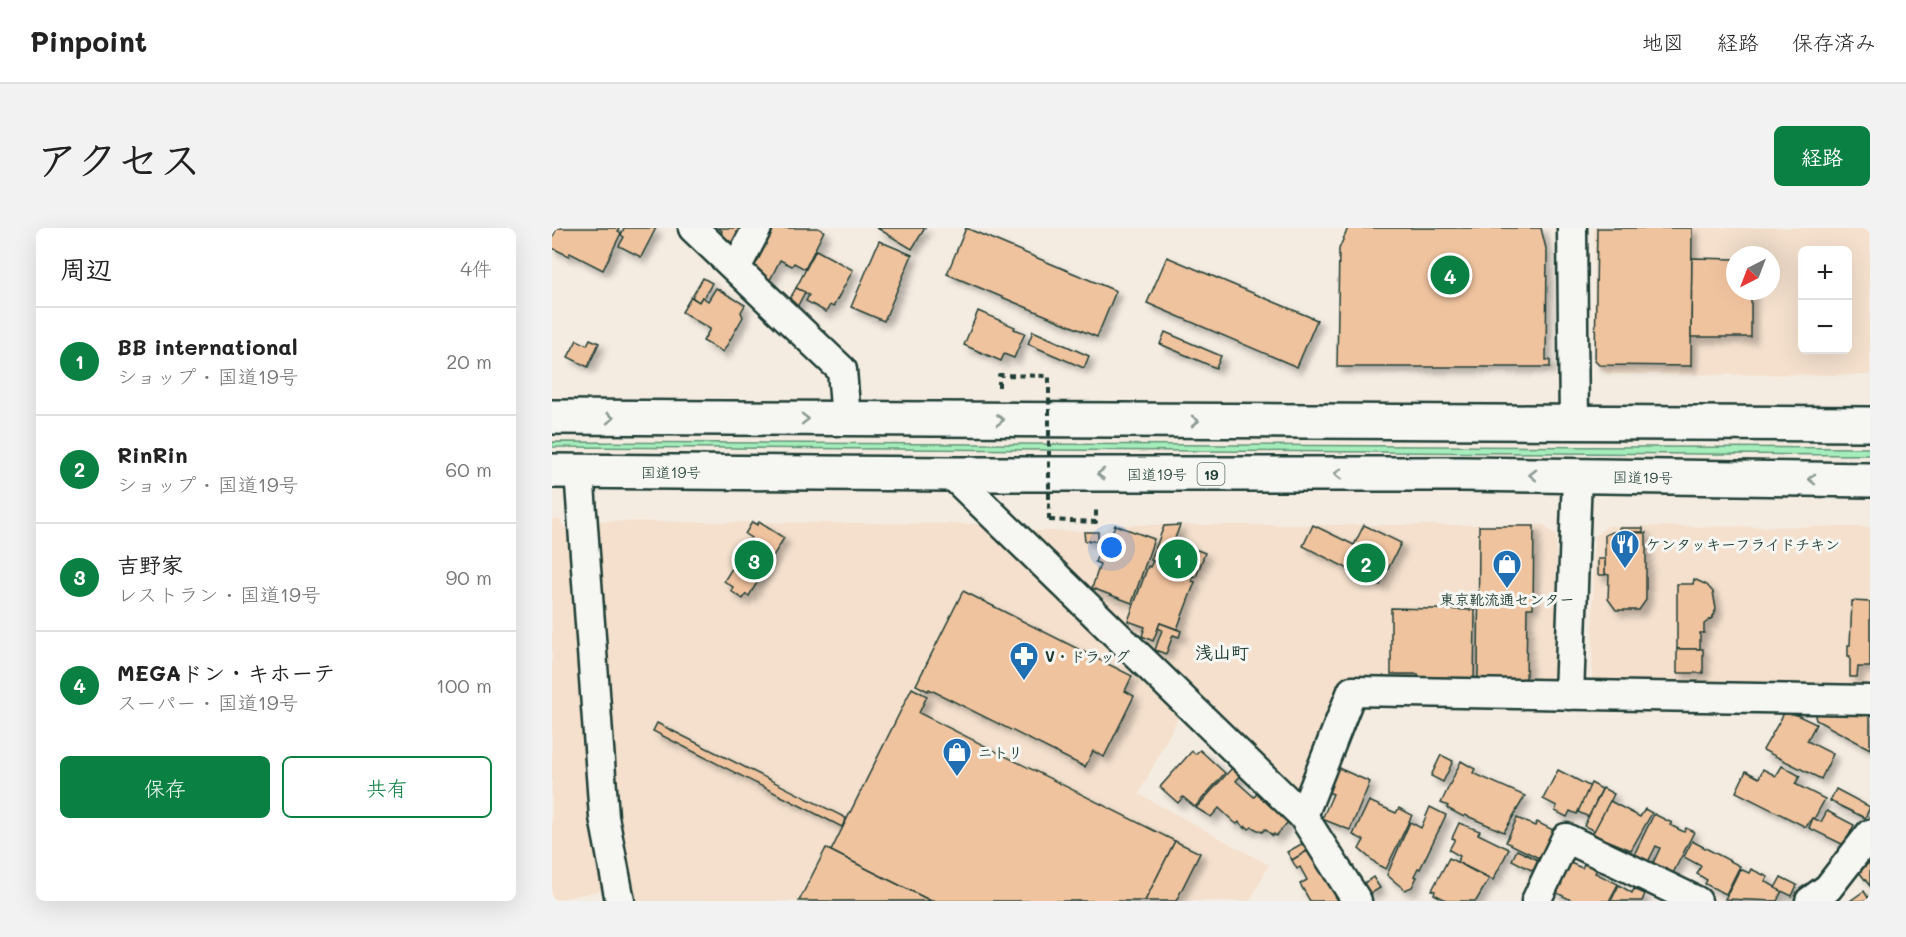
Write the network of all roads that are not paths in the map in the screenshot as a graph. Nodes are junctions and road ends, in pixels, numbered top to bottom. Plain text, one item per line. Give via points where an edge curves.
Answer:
1 (693, 228) edge
2 (758, 228) edge
3 (1572, 228) edge
4 (736, 268) junction
5 (552, 417) edge
6 (846, 419) junction
7 (1574, 423) junction
8 (1870, 424) edge
9 (565, 471) edge
10 (951, 474) junction
11 (1577, 476) junction
12 (1870, 480) edge
13 (1569, 695) junction
14 (1870, 700) edge
15 (1303, 816) junction
16 (1870, 834) edge
17 (620, 901) edge
18 (1357, 901) edge
19 (1536, 901) edge
20 (1697, 901) edge
21 (1810, 901) edge

1 - 4 street
2 - 4 street
3 - 7 street
4 - 6 street via 842,370
5 -> 6 highway
6 -> 7 highway
7 - 8 highway
9 - 10 highway, 国道19号 / 19
9 - 17 street via 604,817
11 -> 10 highway, 国道19号 / 19
10 - 15 street
12 -> 11 highway, 国道19号 / 19
11 - 13 street
13 - 14 street
13 - 15 street via 1352,691
15 - 18 street
16 - 21 street via 1828,888
19 - 20 street via 1566,838

